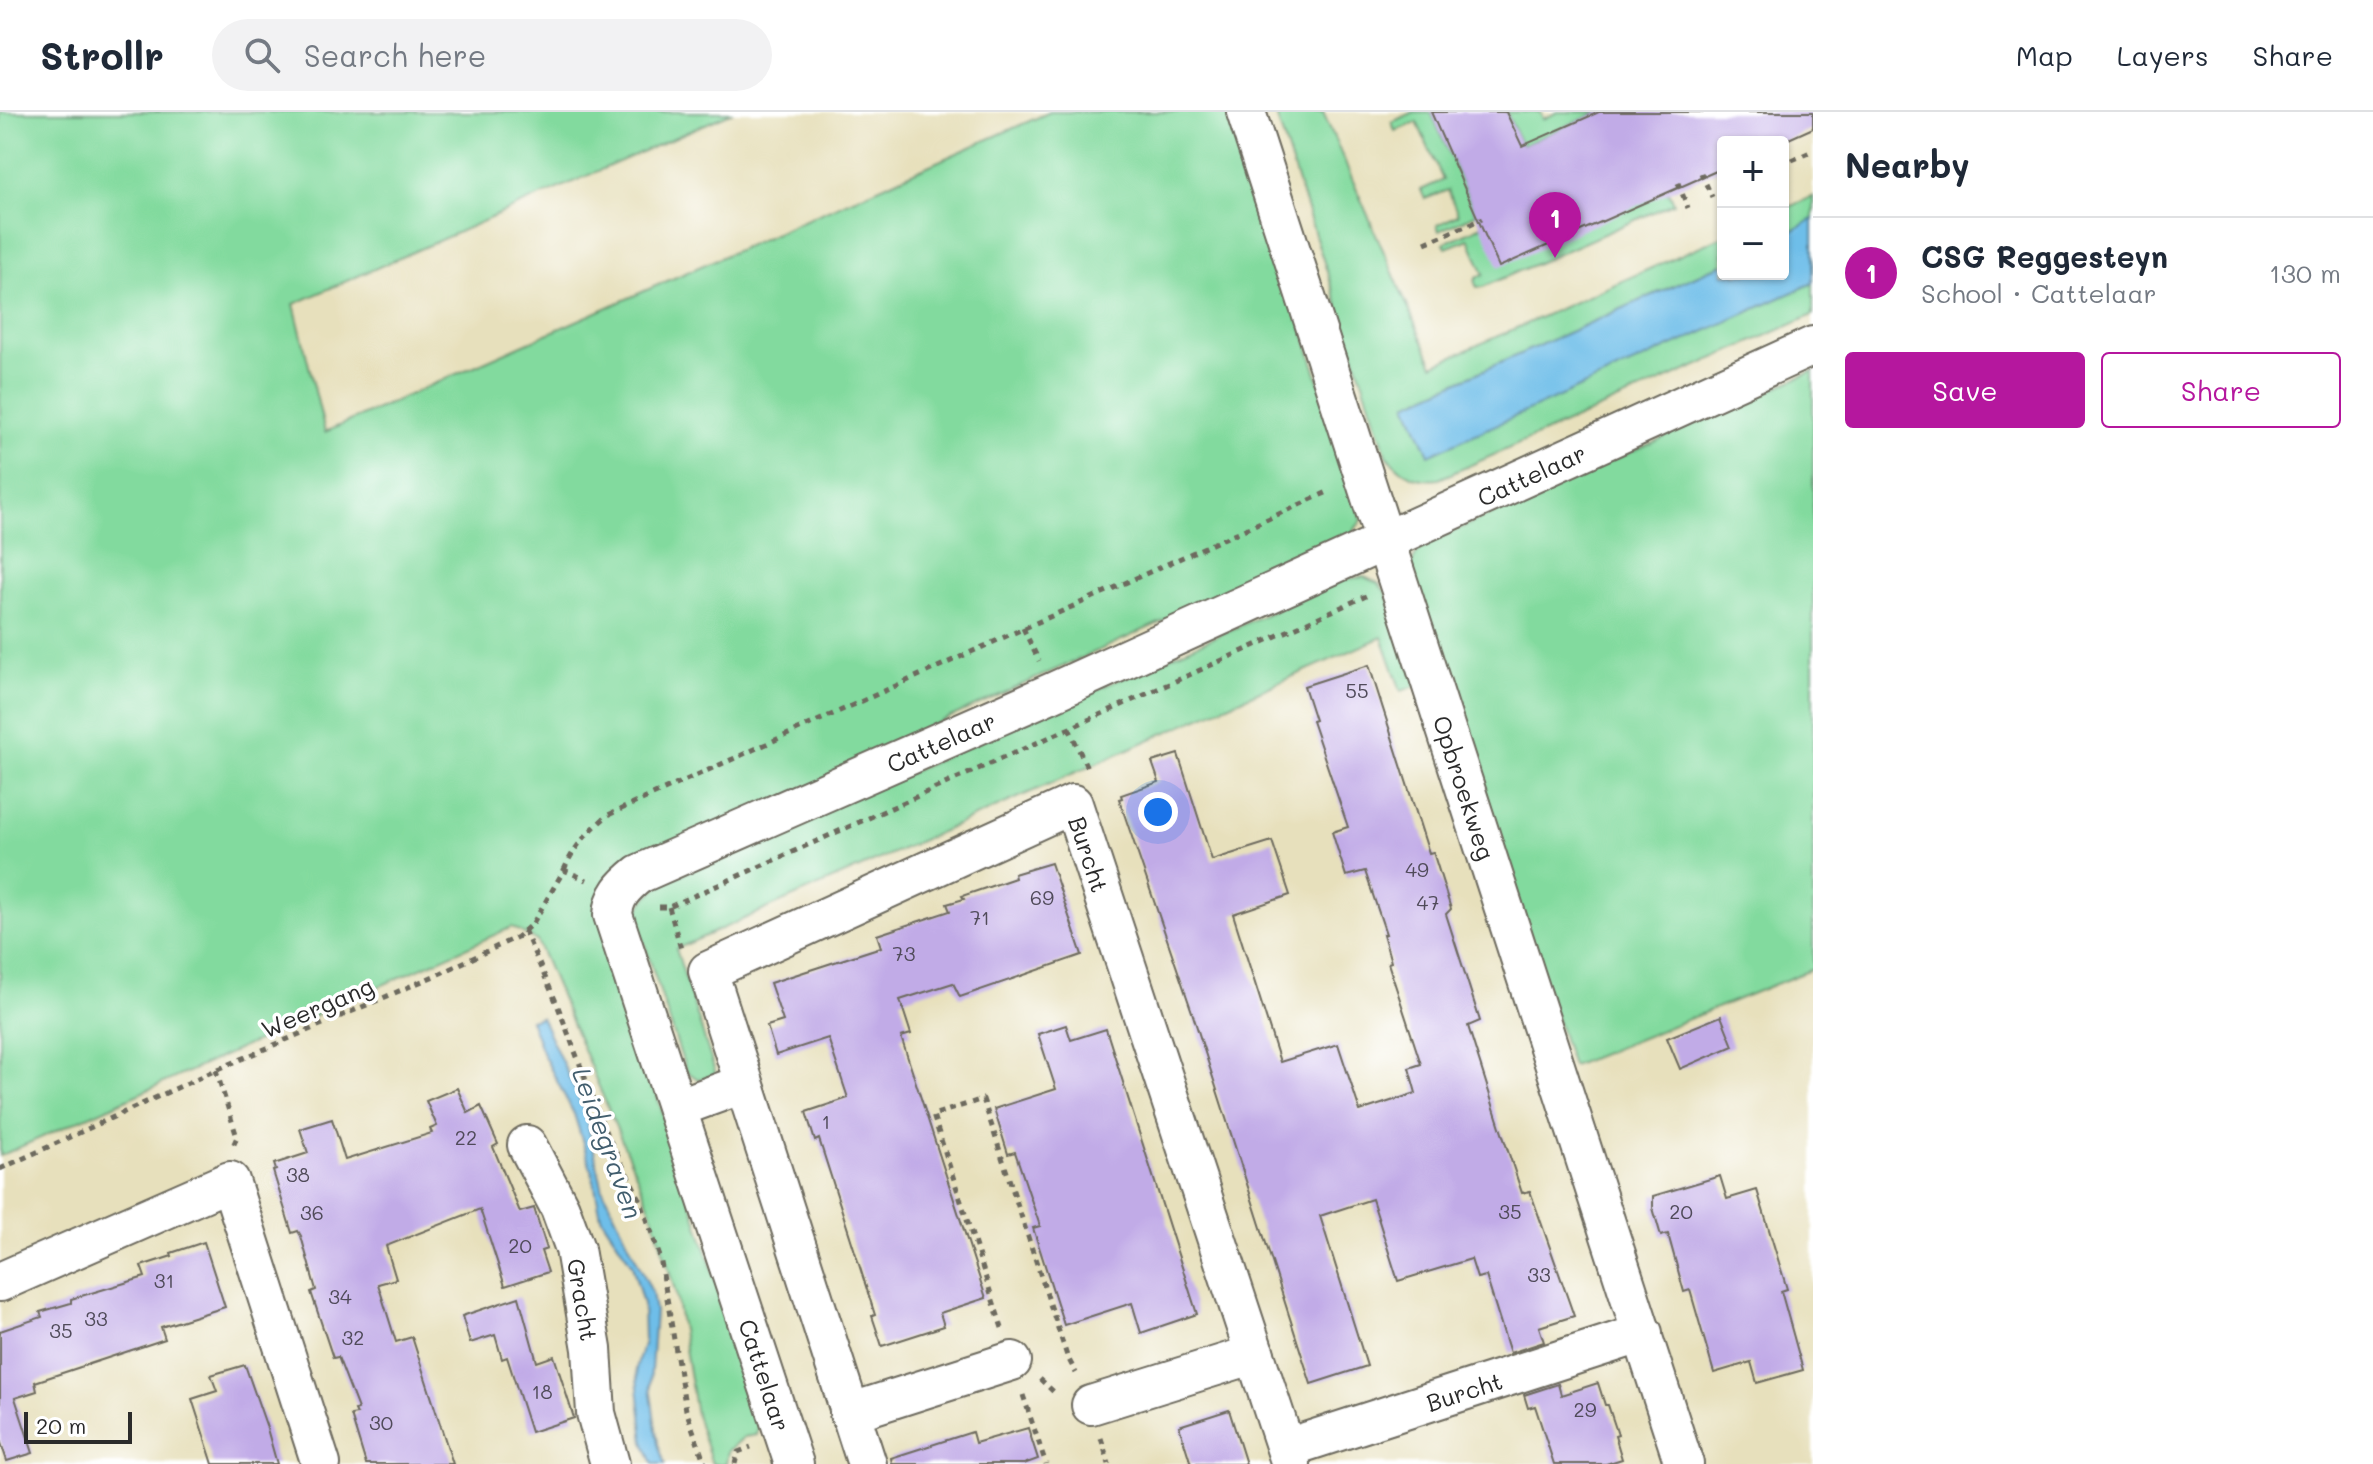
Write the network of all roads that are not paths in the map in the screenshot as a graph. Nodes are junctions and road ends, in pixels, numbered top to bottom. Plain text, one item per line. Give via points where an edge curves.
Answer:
1 (1246, 112) edge
2 (1813, 346) edge
3 (1384, 541) junction
4 (743, 1084) junction
5 (677, 1108) junction
6 (527, 1145) dead end
7 (0, 1282) edge
8 (1643, 1333) junction
9 (1255, 1354) junction
10 (1012, 1361) road end
11 (1091, 1405) road end
12 (849, 1413) junction
13 (1289, 1456) edge
14 (321, 1464) edge
15 (610, 1464) edge
16 (794, 1464) edge
17 (867, 1464) edge
18 (1684, 1464) edge

1 - 3 street, Opbroekweg
2 - 3 street, Cattelaar
3 - 5 street, Cattelaar via 639,874 618,895 613,915
3 - 8 street, Opbroekweg
4 - 5 street
4 - 9 street, Burcht via 708,971 1073,804
4 - 12 street, Burcht
5 - 16 street, Cattelaar
6 - 15 street, Gracht via 575,1249 592,1349 596,1413
7 - 14 street via 230,1181
8 - 13 street, Burcht
8 - 18 street, Opbroekweg
9 - 11 street
9 - 13 street, Burcht
10 - 12 street
12 - 17 street, Burcht

